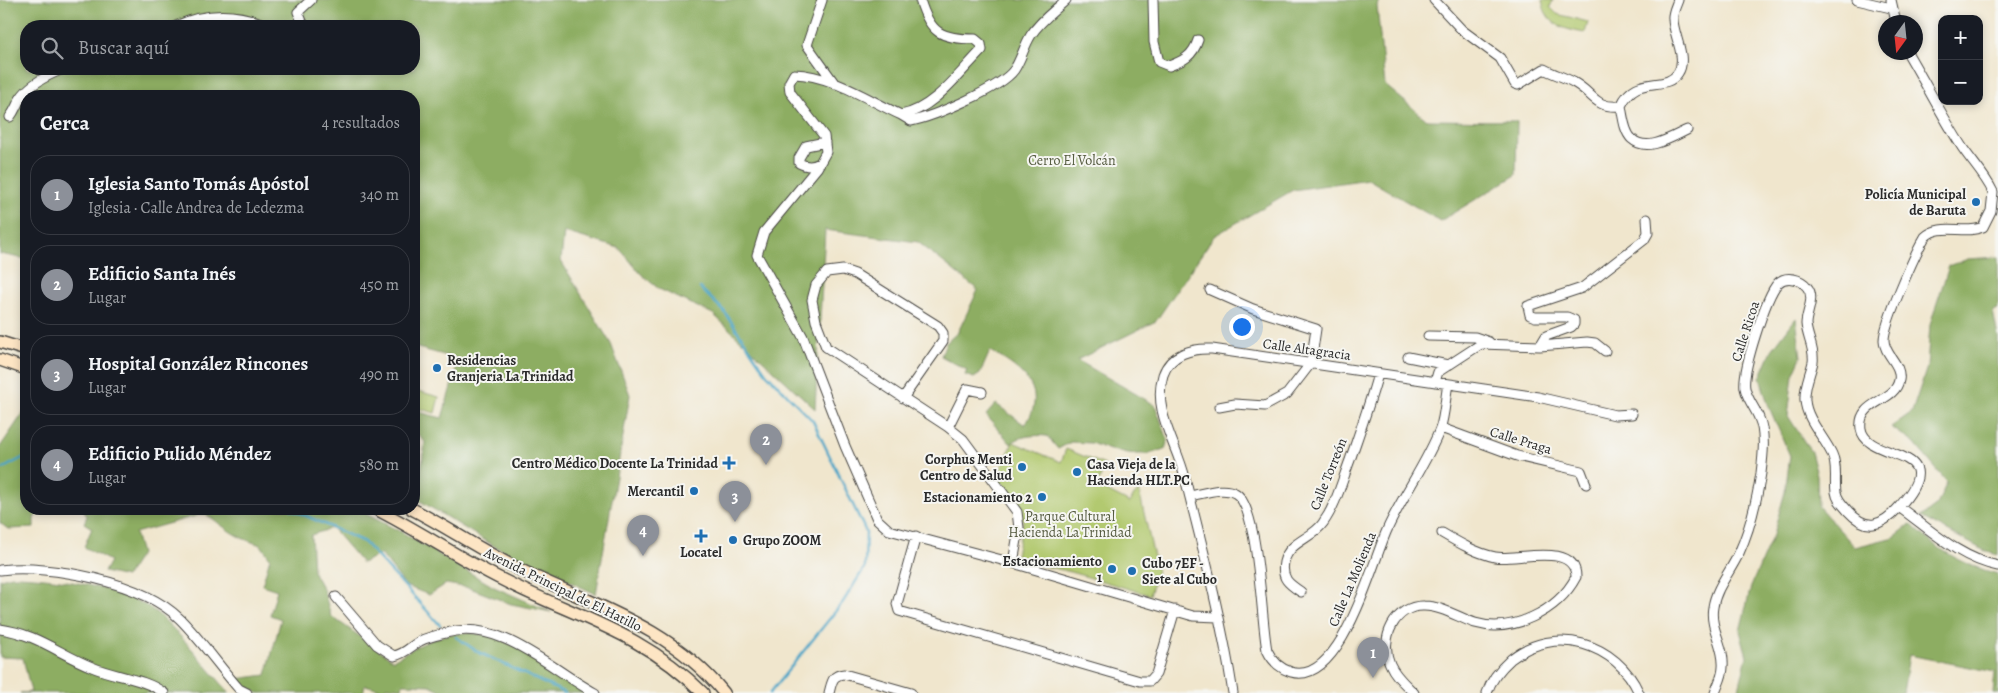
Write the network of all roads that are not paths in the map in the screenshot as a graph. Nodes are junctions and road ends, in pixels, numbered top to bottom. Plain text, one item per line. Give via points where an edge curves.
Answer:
1 (311, 0) edge
2 (822, 0) edge
3 (920, 0) edge
4 (1066, 0) edge
5 (1154, 0) edge
6 (1434, 0) edge
7 (1678, 0) edge
8 (1857, 0) edge
9 (1891, 4) edge
10 (189, 20) edge
11 (252, 20) edge
12 (301, 20) edge
13 (1198, 40) dead end
14 (1911, 60) edge
15 (48, 75) edge
16 (835, 84) junction
17 (28, 90) edge
18 (20, 99) edge
19 (1621, 106) junction
20 (902, 115) junction
21 (10, 117) dead end
22 (1686, 130) dead end
23 (825, 142) junction
24 (820, 163) junction
25 (1996, 191) edge
26 (1647, 219) dead end
27 (1210, 290) dead end
28 (1428, 336) dead end
29 (0, 342) edge
30 (1490, 343) junction
31 (1540, 346) junction
32 (20, 348) edge
33 (1605, 352) dead end
34 (1408, 357) dead end
35 (0, 360) edge
36 (1311, 364) junction
37 (1448, 365) junction
38 (20, 367) edge
39 (1378, 374) junction
40 (1435, 382) junction
41 (1448, 384) junction
42 (982, 392) dead end
43 (903, 398) junction
44 (1219, 407) dead end
45 (1632, 414) dead end
46 (948, 427) junction
47 (1441, 428) junction
48 (1586, 484) dead end
49 (1190, 496) junction
50 (1899, 507) junction
51 (420, 514) edge
52 (387, 515) edge
53 (1442, 533) dead end
54 (916, 536) junction
55 (1013, 563) junction
56 (1998, 566) edge
57 (0, 570) edge
58 (1301, 592) dead end
59 (336, 597) dead end
60 (1175, 610) junction
61 (1218, 616) junction
62 (0, 629) edge
63 (164, 693) edge
64 (247, 693) edge
65 (595, 693) edge
66 (703, 693) edge
67 (724, 693) edge
68 (829, 693) edge
69 (911, 693) edge
70 (1233, 693) edge
71 (1414, 693) edge
72 (1487, 693) edge
73 (1639, 693) edge
74 (1715, 693) edge

1 - 12 street via 298,12
2 - 16 street via 808,45
3 - 20 street via 926,20 940,34 961,39 976,38 982,50 926,107
4 - 20 street via 1046,16 1014,71 1003,79 968,101 928,118 911,121
5 - 13 street via 1154,42 1159,62 1168,66 1181,62 1194,52
6 - 19 street via 1462,30 1500,58 1515,84 1544,69 1574,82 1595,101 1609,107
7 - 19 street via 1672,18 1681,60 1679,72 1670,80 1635,88 1626,95
8 - 9 street
10 - 11 street via 224,15
14 - 25 street via 1964,149
15 - 17 street
16 - 20 street
16 - 23 street via 806,74 794,74 788,83 793,97 824,136
18 - 21 street
19 - 22 street via 1631,139 1640,144 1652,144
23 - 24 street via 826,152
23 - 24 street via 806,146 799,158 805,166 813,167
24 - 54 street via 764,232 757,255 803,337 877,519 889,530
25 - 50 street, Calle Ricoa via 1983,227 1975,230 1942,229 1925,237 1886,330 1886,349 1899,370 1899,381 1894,390 1868,408 1862,418 1861,431 1869,443 1903,455 1914,465 1915,485
26 - 31 street via 1648,233 1644,240 1582,288 1528,306 1530,315 1534,317 1574,320 1571,327 1546,336
27 - 36 street via 1253,310 1316,329
28 - 30 street via 1475,337
29 - 32 main road
30 - 31 street
30 - 37 street via 1481,344
31 - 33 street via 1586,342 1596,343
34 - 37 street
35 - 38 main road
36 - 39 street, Calle Altagracia
36 - 44 street via 1287,394 1271,404
36 - 49 street, Calle Altagracia via 1202,348 1184,353 1171,362 1162,377 1160,400
37 - 40 street via 1438,372
39 - 40 street, Calle Altagracia
39 - 58 street, Calle Torreón via 1329,513 1317,530 1292,548 1284,560 1283,576 1287,583
40 - 41 street, Calle Altagracia
41 - 45 street, Calle Altagracia via 1538,397 1615,415
41 - 47 street, Calle La Molienda
42 - 46 street via 967,389
43 - 43 street via 826,347 812,300 816,285 827,272 843,270 855,274 938,326 943,333 943,341
43 - 46 street
46 - 55 street via 967,444 1017,512 1019,528
47 - 48 street, Calle Praga via 1517,456 1581,471
47 - 49 street, Calle La Molienda via 1387,529 1347,631 1324,662 1302,674 1282,668 1271,658 1268,650 1258,568 1245,502 1234,492 1226,490
49 - 61 street, Calle Altagracia
50 - 56 street via 1964,555
50 - 74 street, Calle Ricoa via 1882,523 1868,524 1855,518 1839,500 1833,456 1805,403 1813,360 1806,325 1811,294 1806,284 1796,279 1781,281 1774,288 1756,331 1745,377 1745,390 1761,422 1762,465 1742,548 1712,610 1724,664
51 - 67 main road, Avenida Principal de El Hatillo via 495,558 651,630 685,654
52 - 66 main road, Avenida Principal de El Hatillo via 498,578 628,636 672,664
53 - 71 street via 1475,551 1498,558 1555,555 1569,563 1576,577 1550,605 1521,622 1484,625 1424,606 1404,612 1391,626 1386,652 1394,671
54 - 55 street
54 - 60 street via 897,604 899,611 1140,681 1150,681 1156,674
55 - 60 street
57 - 64 street via 23,567 58,572 141,593 180,619 239,689
59 - 65 street via 377,645 394,656 421,640 447,632 466,629 488,633 528,650
60 - 61 street via 1193,616
61 - 70 street, Calle Altagracia
62 - 63 street via 26,635 91,667
68 - 69 street via 833,678 844,674
72 - 73 street via 1500,670 1516,656 1535,646 1570,641 1592,646 1611,656 1626,670

